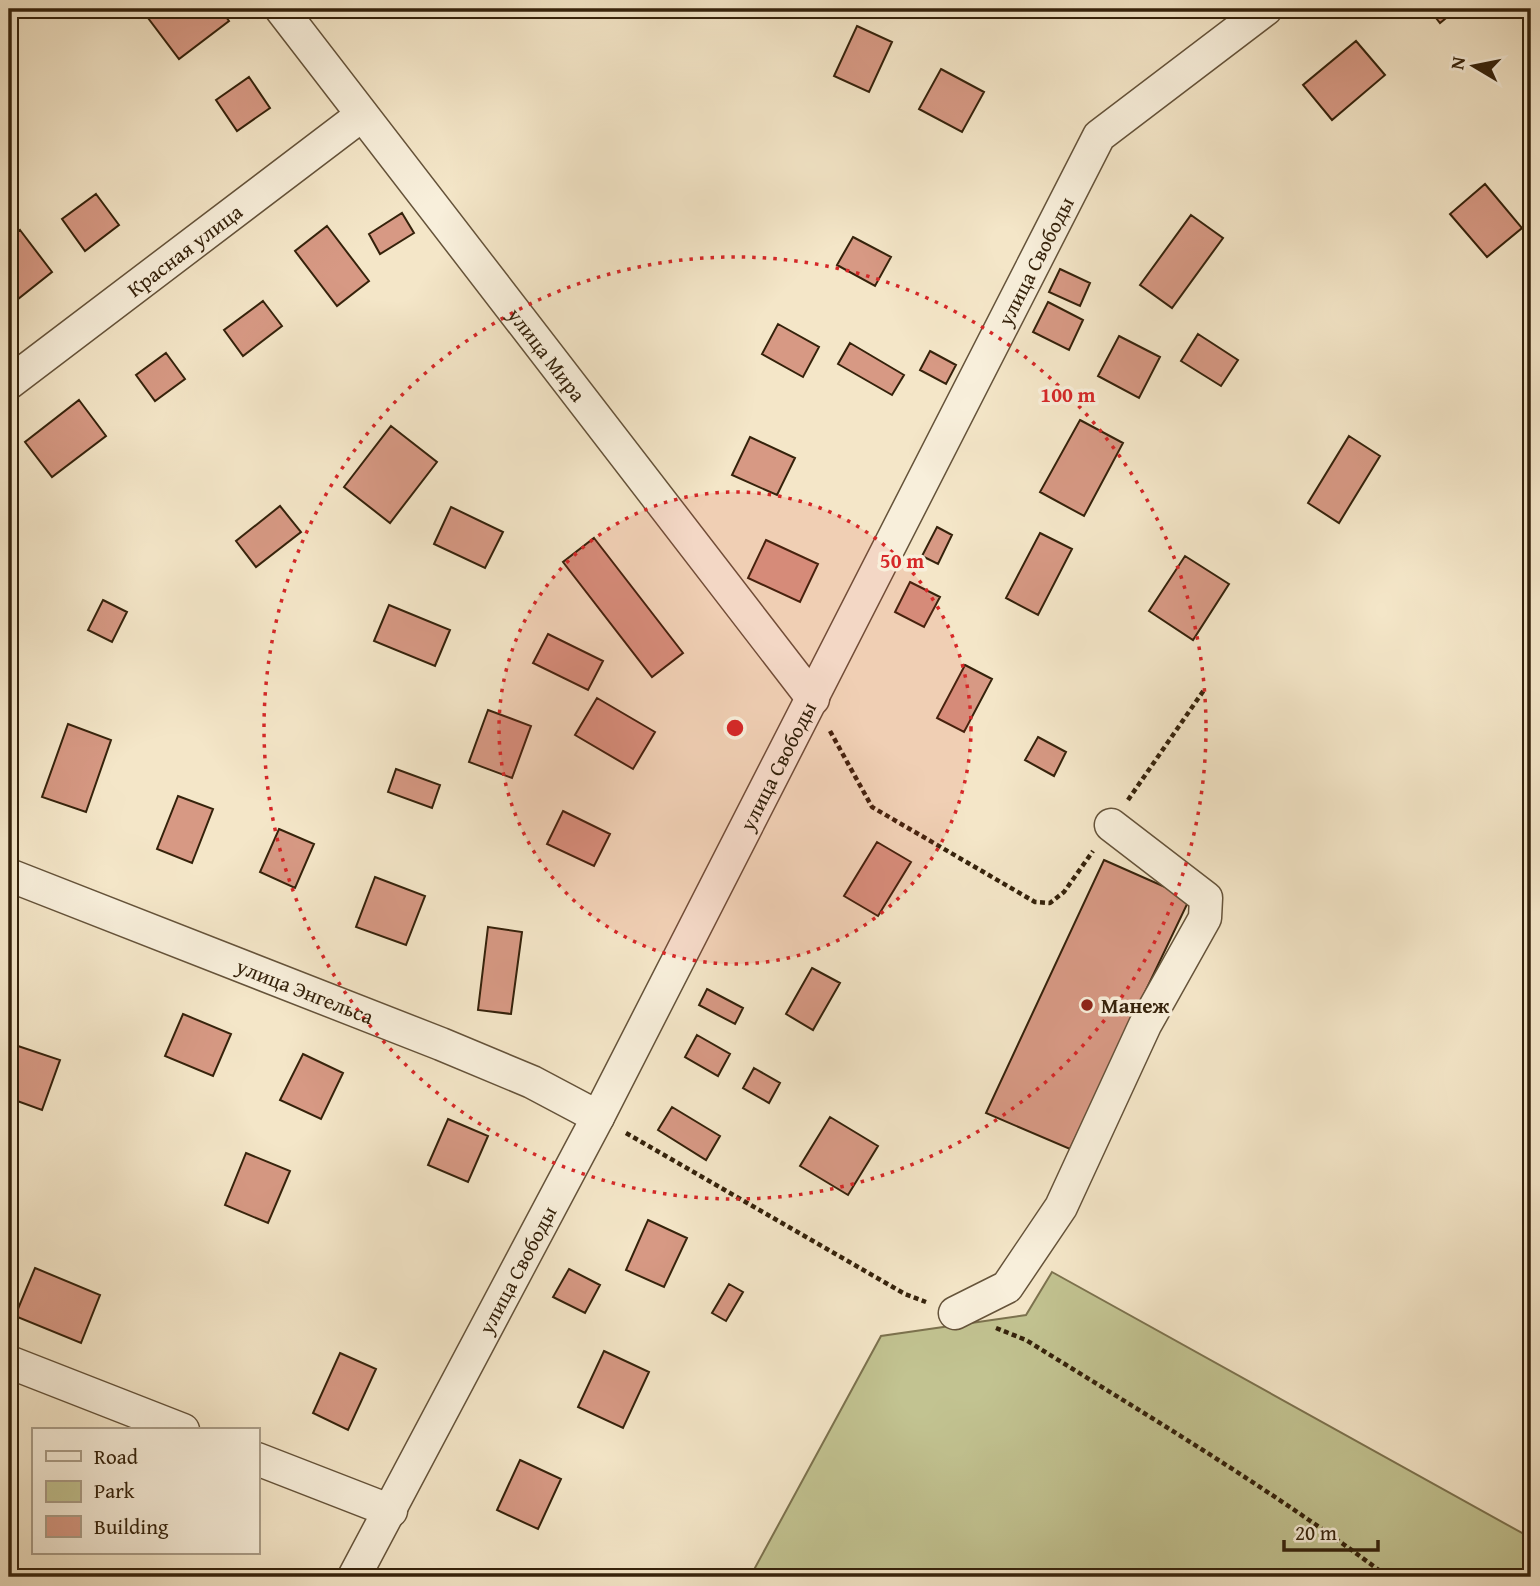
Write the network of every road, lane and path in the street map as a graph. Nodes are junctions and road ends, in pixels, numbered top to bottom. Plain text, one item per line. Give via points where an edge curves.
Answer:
1 (281, 9) edge
2 (1266, 9) edge
3 (362, 115) junction
4 (9, 383) edge
5 (1204, 690) dead end
6 (813, 699) junction
7 (1111, 825) junction
8 (9, 875) edge
9 (598, 1117) junction
10 (955, 1313) junction
11 (9, 1362) edge
12 (178, 1428) edge
13 (259, 1460) edge
14 (391, 1511) junction
15 (354, 1577) edge
16 (1388, 1577) edge

1 - 3 street, улица Мира
2 - 6 street, улица Свободы via 1099,136
3 - 4 street, Красная улица
3 - 6 street, улица Мира
5 - 7 path
6 - 7 path via 872,807 1035,902 1050,903 1064,892
6 - 9 street, улица Свободы
7 - 10 street via 1206,898 1205,918 1145,1025 1060,1206 1007,1287
8 - 9 street, улица Энгельса via 441,1044 532,1082
9 - 10 path via 905,1294
9 - 14 street, улица Свободы
10 - 16 path via 1026,1340 1211,1455
11 - 12 street
13 - 14 street
14 - 15 street, улица Свободы

